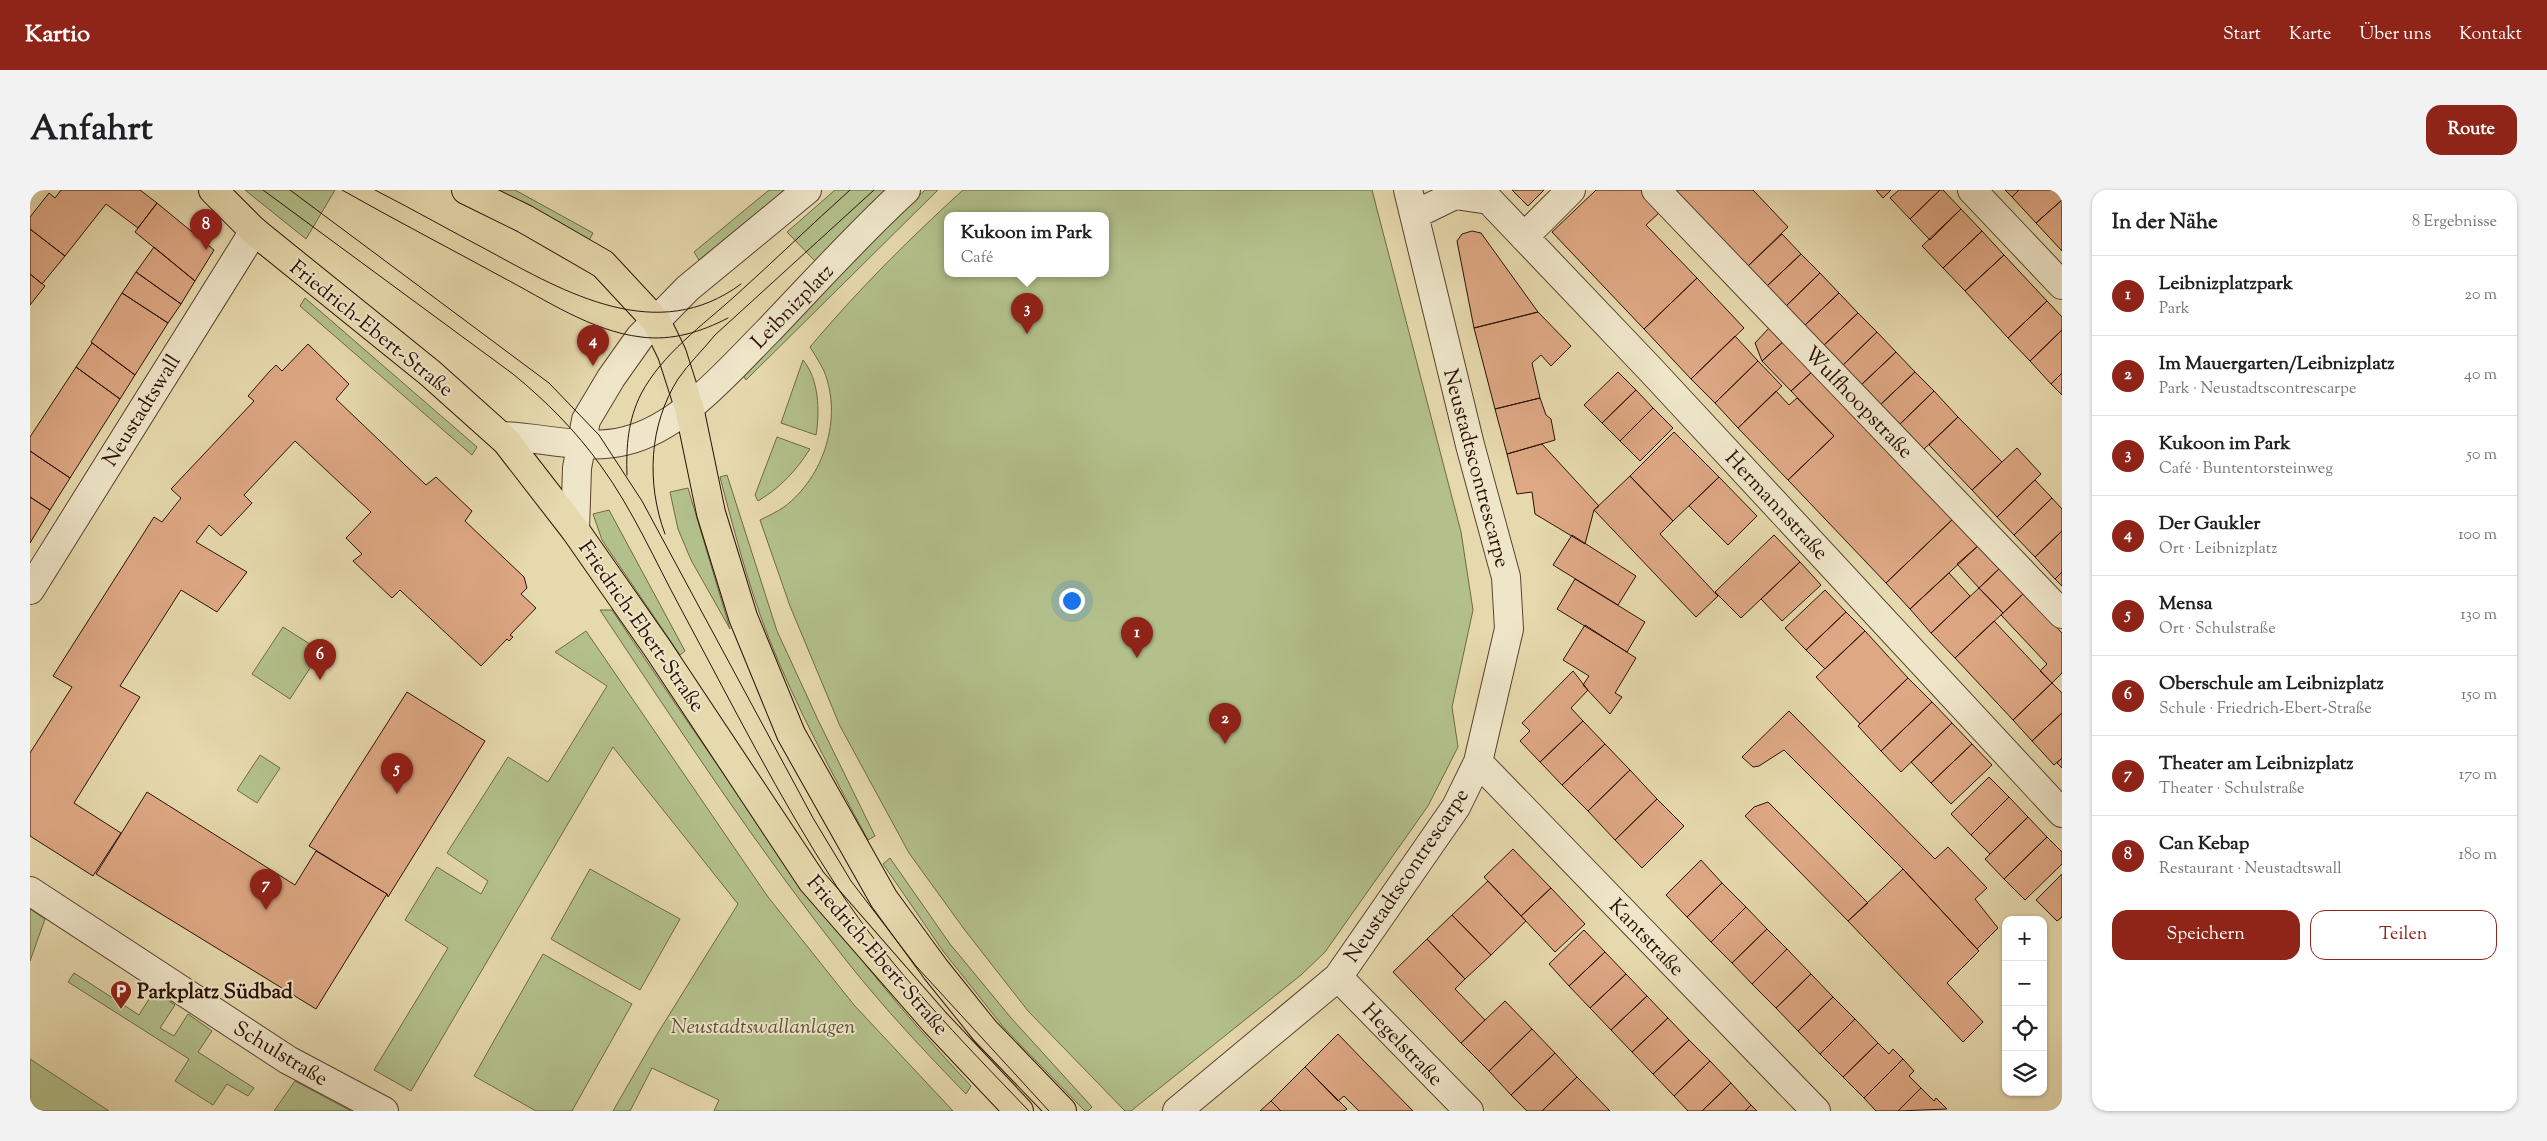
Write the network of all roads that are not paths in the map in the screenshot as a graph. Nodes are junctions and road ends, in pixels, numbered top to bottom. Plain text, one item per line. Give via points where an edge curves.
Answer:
1 (213, 190) edge
2 (466, 190) edge
3 (807, 190) edge
4 (1571, 190) edge
5 (1656, 190) edge
6 (1972, 190) edge
7 (1485, 195) edge
8 (900, 196) edge
9 (1411, 203) edge
10 (254, 231) junction
11 (1524, 237) junction
12 (2062, 285) edge
13 (656, 321) junction
14 (689, 407) junction
15 (501, 436) junction
16 (581, 444) junction
17 (575, 530) junction
18 (30, 590) edge
19 (2062, 614) edge
20 (1478, 762) junction
21 (2062, 813) edge
22 (30, 891) edge
23 (1338, 977) junction
24 (384, 1111) edge
25 (1019, 1111) edge
26 (1062, 1111) edge
27 (1177, 1111) edge
28 (1469, 1111) edge
29 (1816, 1111) edge

1 - 10 main road, Friedrich-Ebert-Straße
2 - 13 main road via 525,219 603,264
3 - 13 street via 688,288
4 - 11 street
5 - 19 street, Wulfhoopstraße
6 - 12 street
7 - 9 street, Hermannstraße via 1455,195
7 - 11 street, Hermannstraße
8 - 14 street, Leibnizplatz
9 - 20 street, Neustadtscontrescarpe via 1506,577 1509,629
10 - 15 main road, Friedrich-Ebert-Straße via 430,373
10 - 18 street, Neustadtswall
11 - 21 street, Hermannstraße
13 - 14 main road via 672,354
13 - 16 street via 640,337 586,420
14 - 16 street, Leibnizplatz via 657,428 626,441
14 - 26 main road, Friedrich-Ebert-Straße via 714,522 743,617 791,734 884,900 985,1031
15 - 16 street, Leibnizplatz
15 - 17 main road, Friedrich-Ebert-Straße
16 - 17 street
17 - 25 main road, Friedrich-Ebert-Straße via 712,728 812,881 935,1022
20 - 23 street, Neustadtscontrescarpe via 1456,807
20 - 29 street, Kantstraße
22 - 24 street, Schulstraße via 288,1060
23 - 27 street, Neustadtscontrescarpe
23 - 28 street, Hegelstraße

